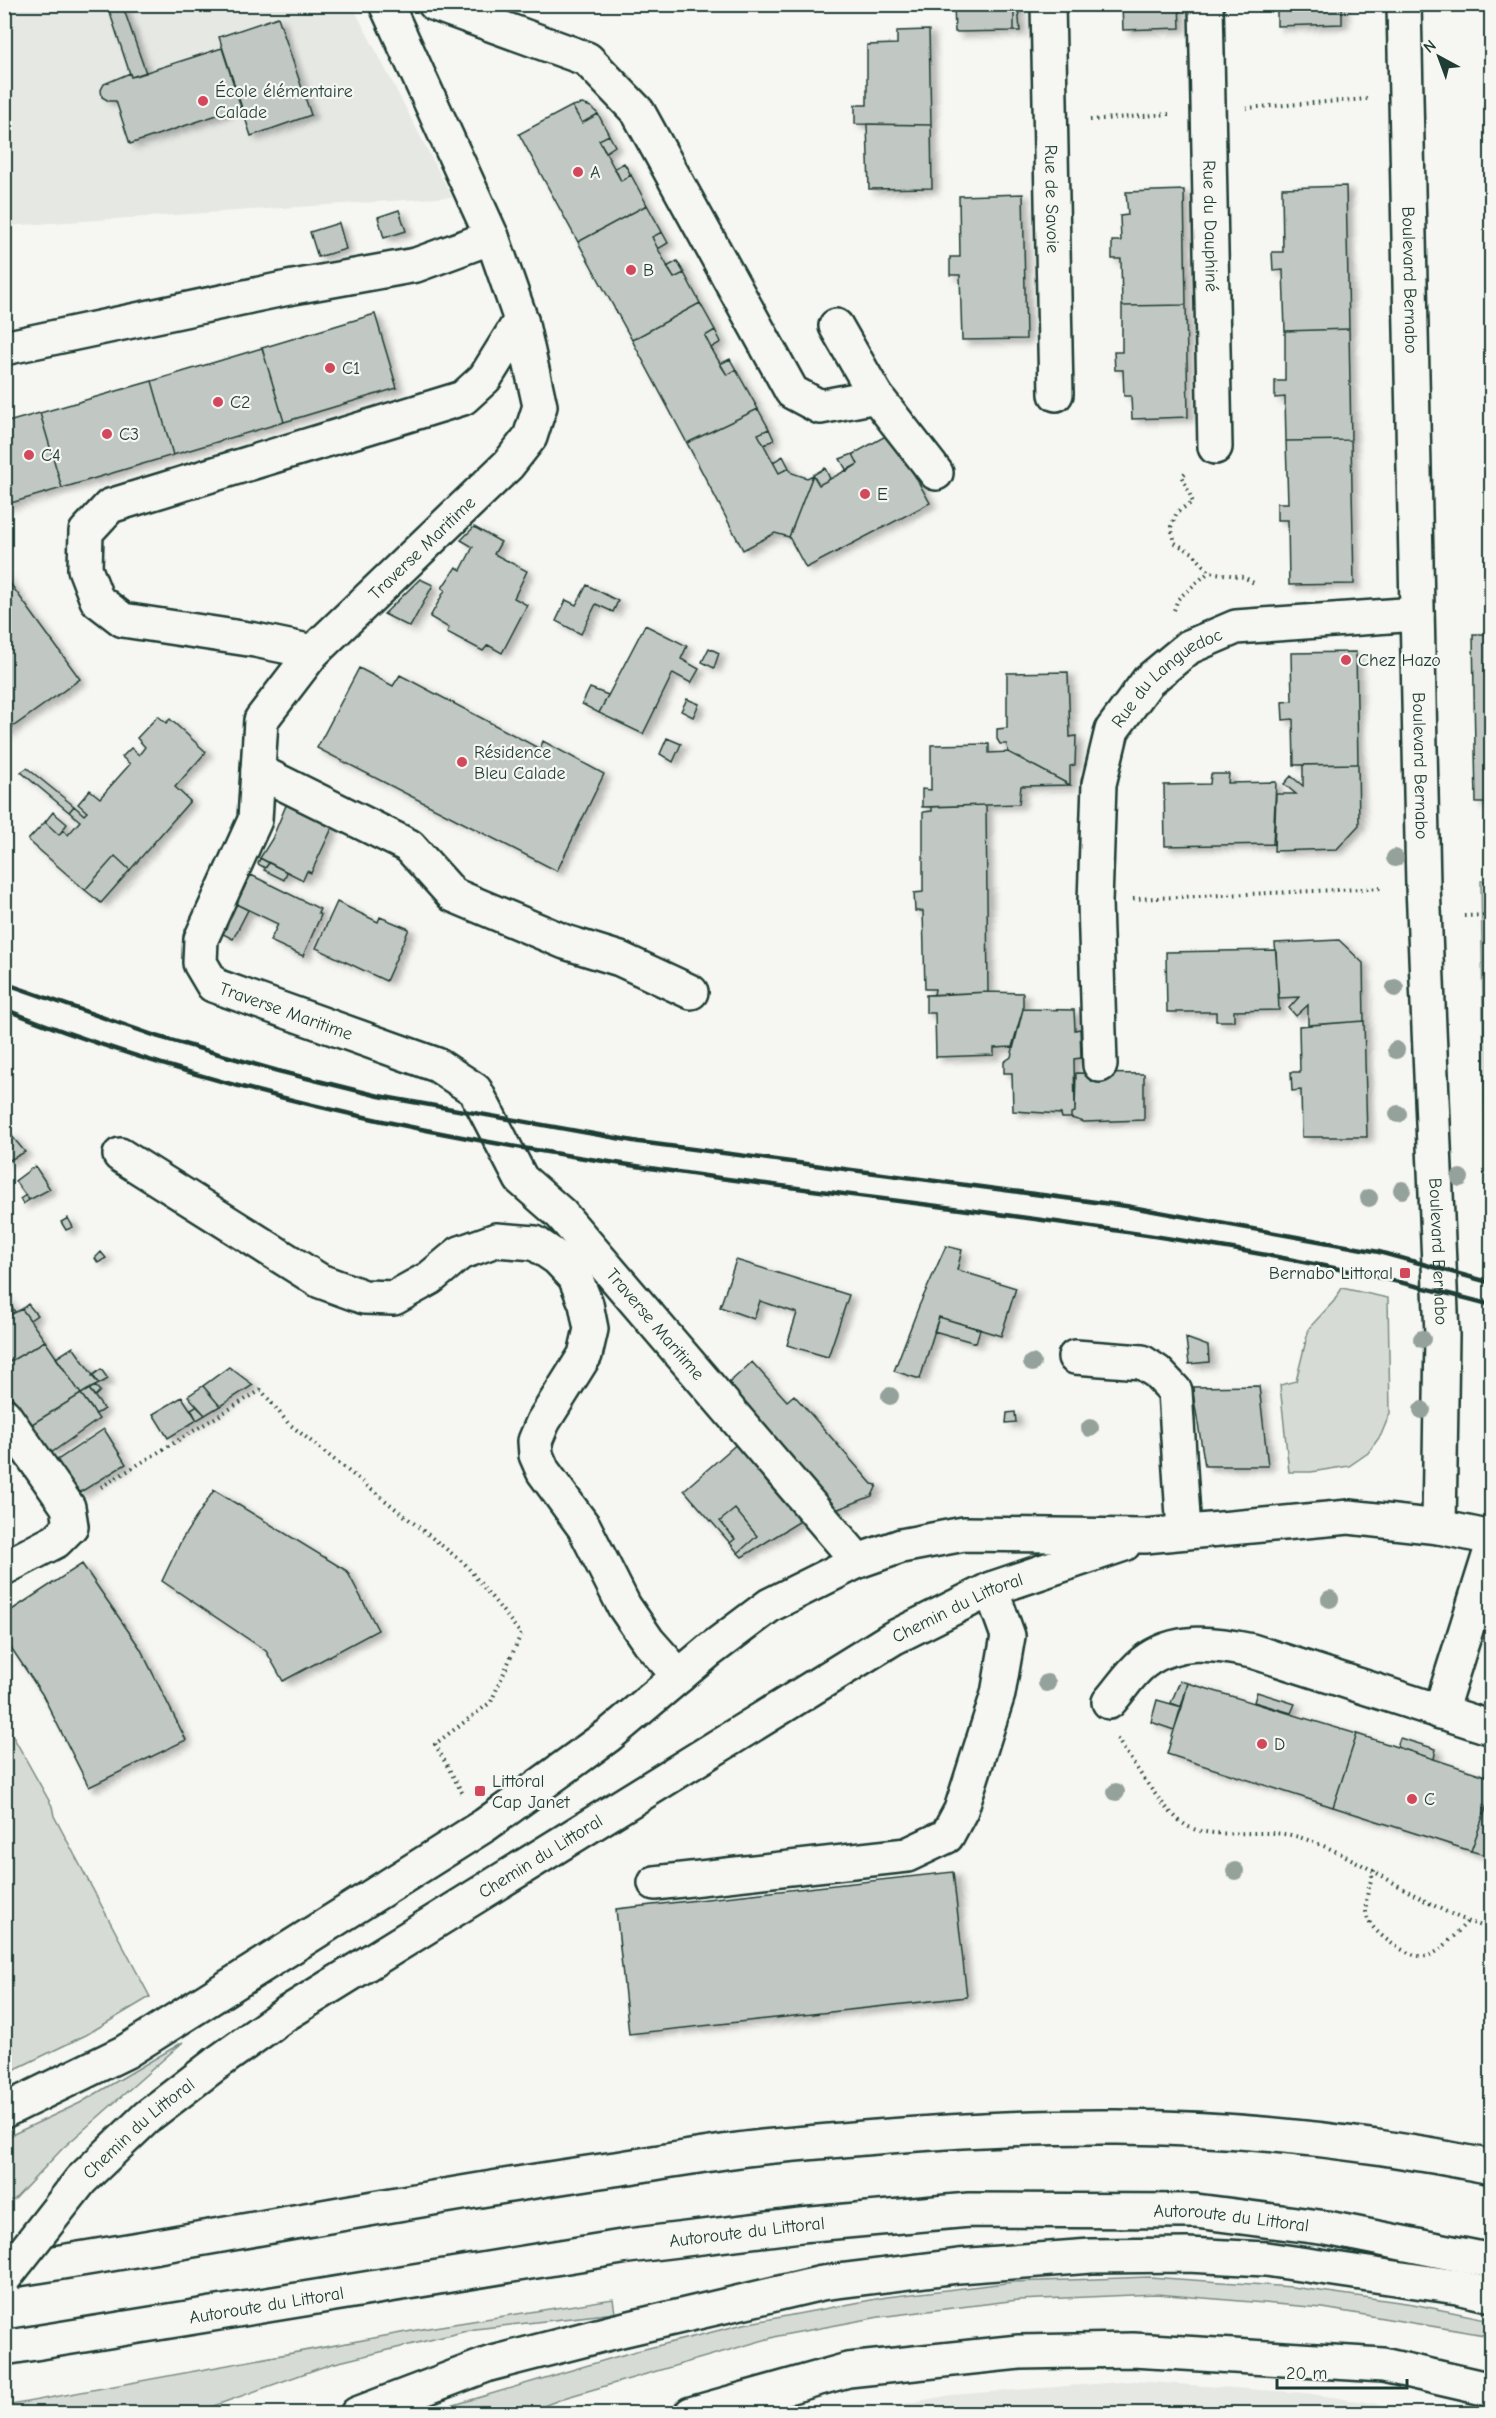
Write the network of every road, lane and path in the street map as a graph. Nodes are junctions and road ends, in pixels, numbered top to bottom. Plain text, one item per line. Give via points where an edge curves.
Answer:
1 (386, 4) edge
2 (435, 4) edge
3 (1048, 4) edge
4 (1206, 4) edge
5 (1404, 4) edge
6 (1404, 96) junction
7 (1254, 108) dead end
8 (1161, 115) dead end
9 (1079, 120) dead end
10 (492, 237) junction
11 (521, 320) junction
12 (836, 326) dead end
13 (4, 348) edge
14 (1056, 394) dead end
15 (876, 396) junction
16 (1215, 447) dead end
17 (936, 473) dead end
18 (1182, 476) dead end
19 (1209, 572) dead end
20 (1417, 614) junction
21 (313, 652) junction
22 (258, 771) junction
23 (1423, 886) junction
24 (1126, 899) dead end
25 (691, 992) dead end
26 (1100, 1065) dead end
27 (120, 1155) dead end
28 (1075, 1357) dead end
29 (4, 1415) edge
30 (68, 1507) junction
31 (1439, 1527) junction
32 (1184, 1532) junction
33 (1145, 1536) junction
34 (1491, 1538) edge
35 (1491, 1547) edge
36 (858, 1561) junction
37 (4, 1568) edge
38 (991, 1589) junction
39 (679, 1676) junction
40 (1108, 1702) joint
41 (1440, 1712) junction
42 (1491, 1728) edge
43 (463, 1795) dead end
44 (1374, 1870) junction
45 (655, 1883) dead end
46 (1467, 1922) junction
47 (1491, 1929) edge
48 (4, 2110) edge
49 (1491, 2167) edge
50 (1491, 2261) edge
51 (4, 2271) edge
52 (4, 2278) edge
53 (1491, 2295) edge
54 (4, 2348) edge
55 (1491, 2390) edge
56 (357, 2414) edge
57 (691, 2414) edge

1 - 10 main road, Traverse Maritime
2 - 15 main road via 587,59 638,112 792,392 820,407
3 - 14 main road, Rue de Savoie
4 - 16 main road, Rue du Dauphiné
5 - 6 main road, Boulevard Bernabo
6 - 7 path
6 - 20 main road, Boulevard Bernabo
8 - 9 path
10 - 11 main road, Traverse Maritime
10 - 13 main road via 416,265
11 - 21 main road, Traverse Maritime via 540,406 530,437 508,465
11 - 21 main road via 486,378 463,398 110,506 86,532 85,569 97,600 123,620
12 - 15 main road
15 - 17 main road
18 - 19 path via 1193,502 1178,512 1170,527 1175,543 1193,553
20 - 23 main road, Boulevard Bernabo
20 - 26 main road, Rue du Languedoc via 1236,627 1189,647 1148,681 1112,730 1099,784 1095,902
21 - 22 main road, Traverse Maritime via 261,720
22 - 25 main road via 409,846 453,895 565,942 620,958
22 - 36 main road, Traverse Maritime via 255,820 201,939 200,963 213,985 436,1065 475,1090 521,1179 561,1214
23 - 24 path
23 - 31 main road, Boulevard Bernabo via 1442,1335
27 - 39 main road via 320,1281 364,1297 394,1298 430,1278 460,1253 496,1240 535,1243 557,1258 575,1277 591,1329 585,1355 543,1422 535,1441 536,1455 543,1471 584,1527 624,1606
28 - 32 main road via 1142,1362 1175,1391
29 - 30 main road
30 - 37 main road via 71,1526 56,1540
30 - 43 path via 261,1390 288,1423 465,1564 521,1634 491,1702 435,1744
31 - 32 main road, Chemin du Littoral via 1349,1517
31 - 34 main road, Chemin du Littoral
32 - 33 main road, Chemin du Littoral
33 - 36 main road, Chemin du Littoral via 964,1534 901,1545
33 - 38 main road, Chemin du Littoral
35 - 41 main road
36 - 39 main road, Chemin du Littoral via 770,1605
38 - 45 main road via 1008,1636 998,1694 961,1810 947,1836 907,1855
38 - 52 main road, Chemin du Littoral, bridge via 893,1638 284,2015 148,2116 81,2180
39 - 48 main road, Chemin du Littoral via 609,1735 484,1824 124,2052
40 - 41 main road via 1143,1663 1173,1647 1213,1643 1252,1651
40 - 44 path via 1108,1727 1176,1819 1191,1829 1214,1833 1262,1831 1300,1837
41 - 42 main road
44 - 46 path
44 - 46 path via 1366,1903 1367,1917 1373,1928 1407,1954 1429,1955
46 - 47 path
49 - 51 main road via 1342,2143 1230,2132 1117,2127 978,2130 761,2148 554,2177
50 - 54 main road, Autoroute du Littoral via 1327,2228 1196,2211 969,2210 628,2246
53 - 56 main road via 1266,2259 1091,2256 958,2265 822,2283 617,2331 489,2364
55 - 57 main road via 1383,2365 1133,2350 1019,2352 848,2370

